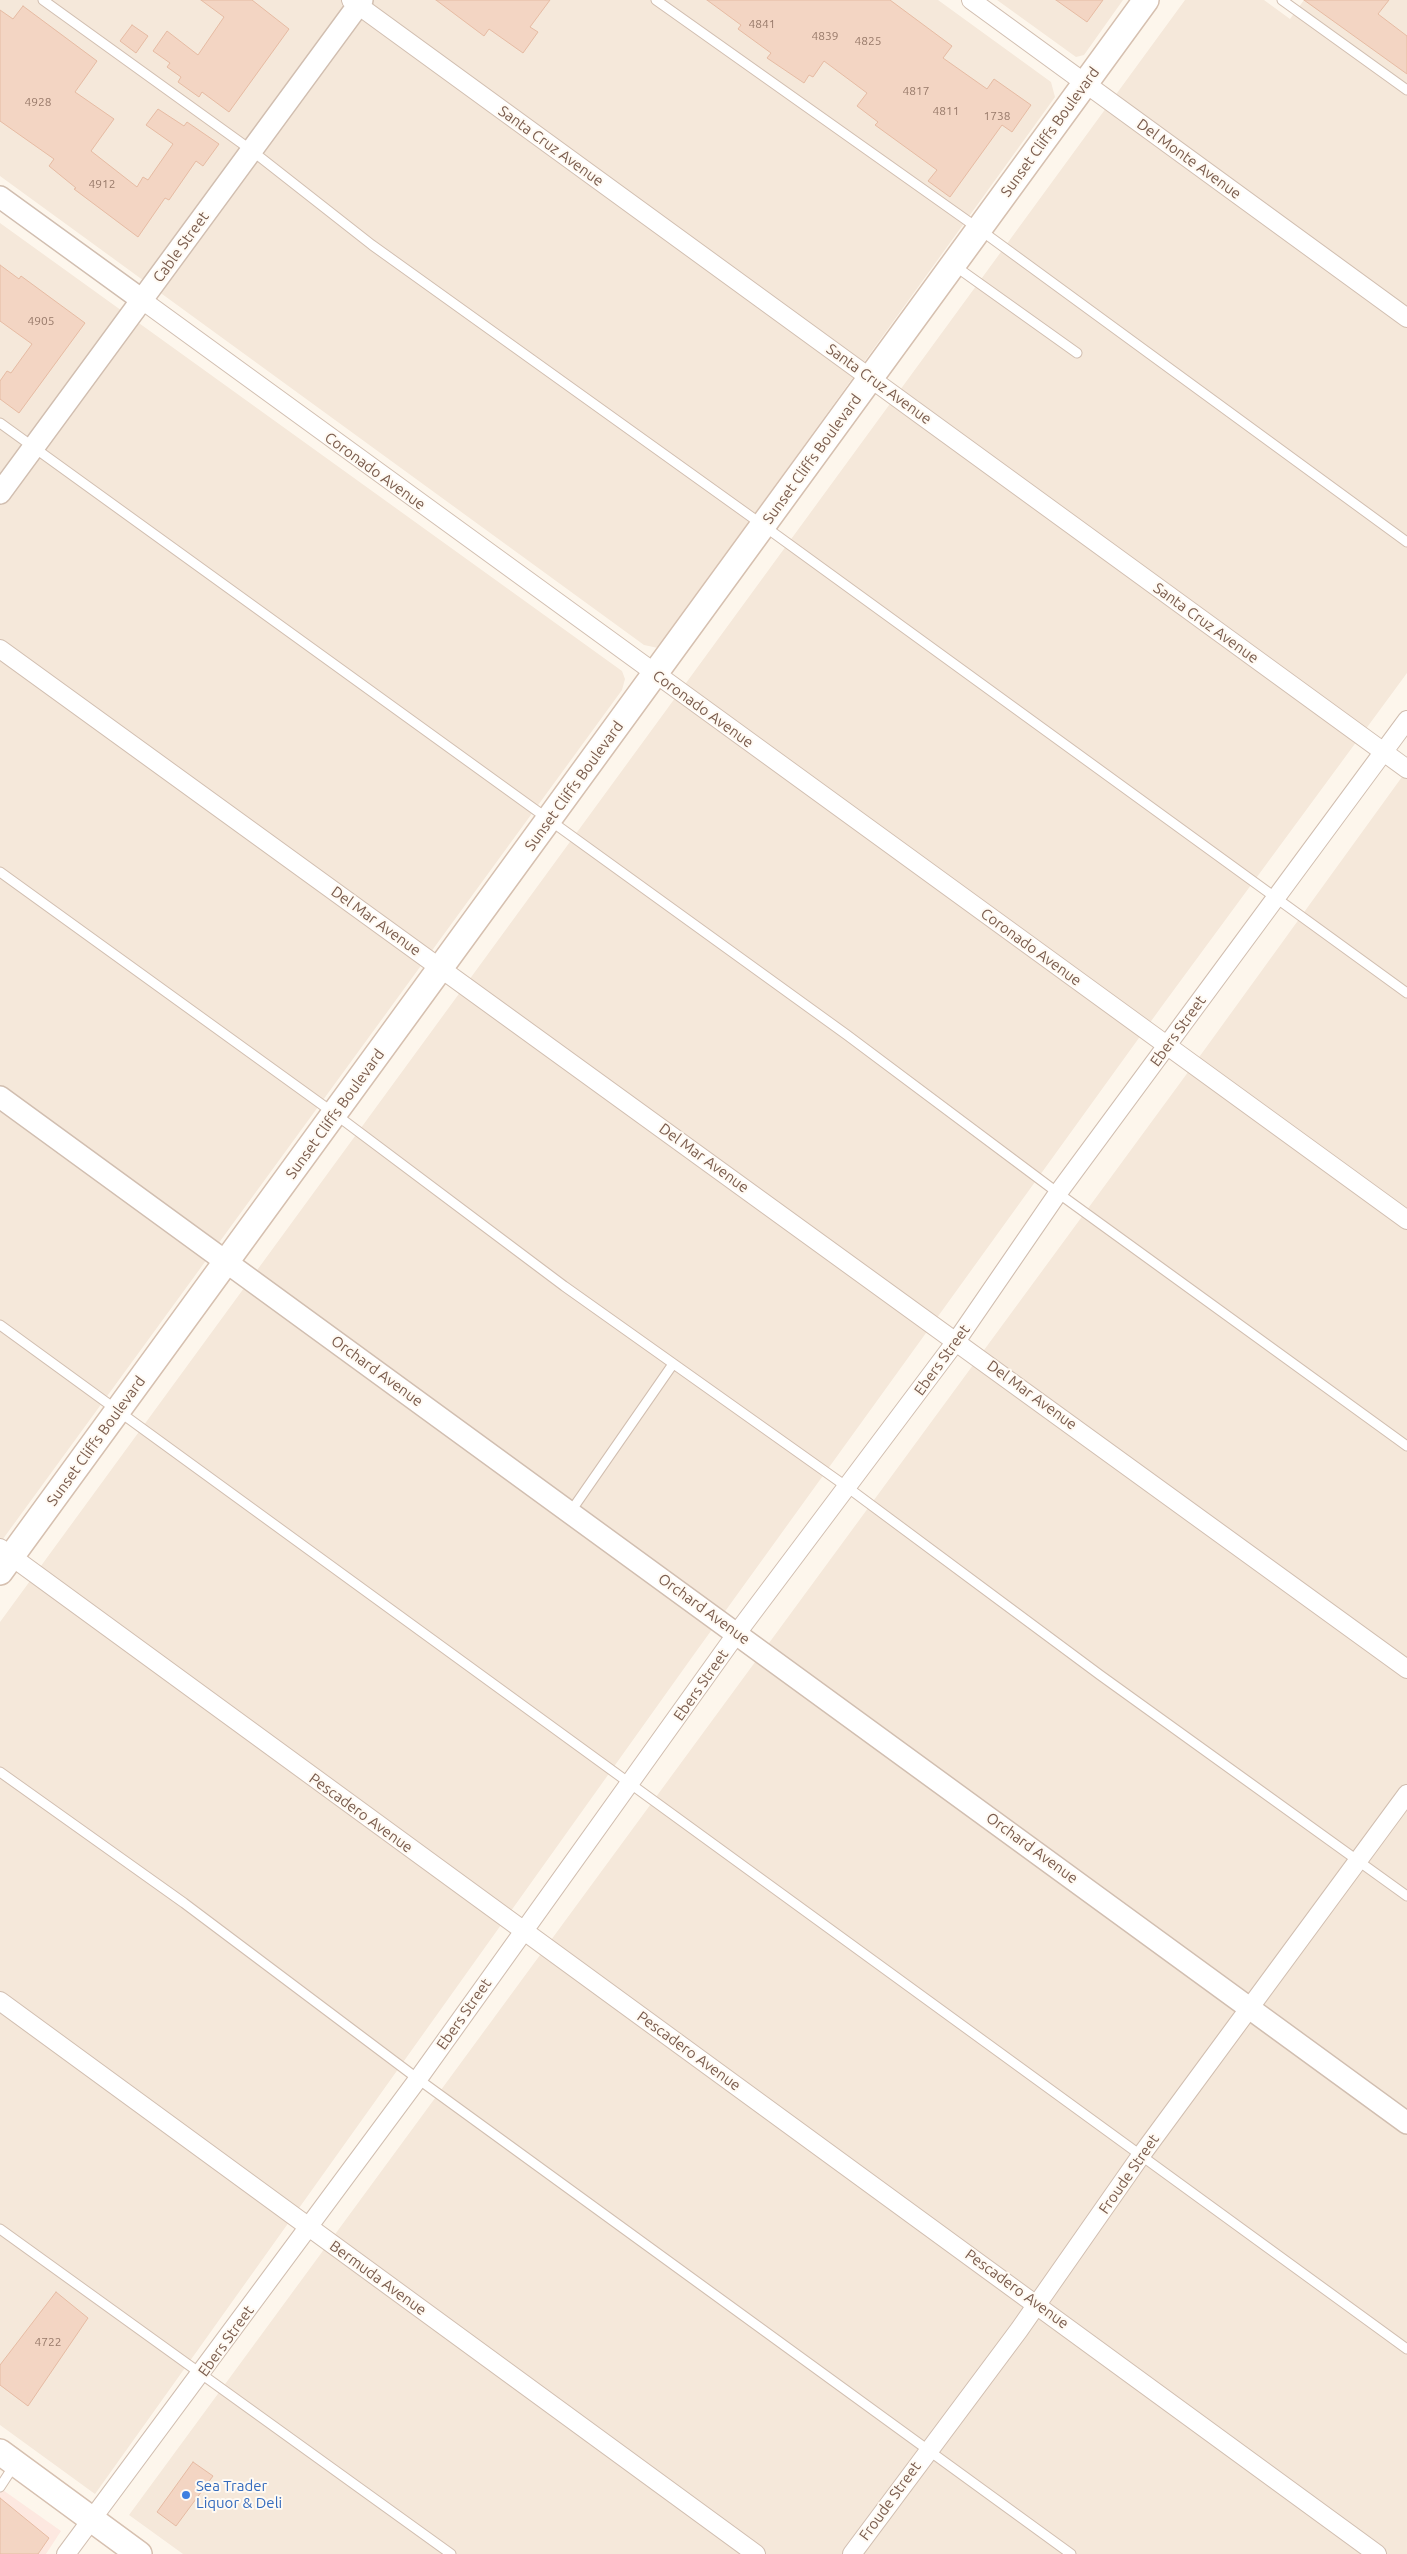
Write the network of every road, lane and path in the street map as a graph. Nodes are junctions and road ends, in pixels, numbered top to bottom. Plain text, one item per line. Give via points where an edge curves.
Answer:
1 (43, 0) edge
2 (656, 0) edge
3 (971, 0) edge
4 (1146, 0) edge
5 (1282, 0) edge
6 (357, 2) edge
7 (1085, 84) junction
8 (1407, 90) edge
9 (251, 150) junction
10 (0, 197) edge
11 (979, 229) junction
12 (954, 265) junction
13 (142, 300) junction
14 (1407, 318) edge
15 (1077, 353) dead end
16 (870, 379) junction
17 (0, 423) edge
18 (34, 448) junction
19 (0, 493) edge
20 (764, 526) junction
21 (1407, 542) edge
22 (0, 649) edge
23 (656, 675) junction
24 (1407, 720) edge
25 (1383, 753) junction
26 (1407, 769) edge
27 (549, 820) junction
28 (0, 872) edge
29 (1275, 896) junction
30 (441, 969) junction
31 (1407, 993) edge
32 (1167, 1046) junction
33 (0, 1097) edge
34 (335, 1114) junction
35 (1058, 1193) junction
36 (1407, 1220) edge
37 (228, 1262) junction
38 (0, 1324) edge
39 (956, 1340) junction
40 (673, 1364) junction
41 (118, 1411) junction
42 (1407, 1446) edge
43 (846, 1487) junction
44 (571, 1511) junction
45 (4, 1559) edge
46 (737, 1633) junction
47 (1407, 1669) edge
48 (0, 1772) edge
49 (630, 1783) junction
50 (1407, 1794) edge
51 (1359, 1860) junction
52 (1407, 1896) edge
53 (522, 1930) junction
54 (0, 2001) edge
55 (1250, 2007) junction
56 (418, 2079) junction
57 (1407, 2123) edge
58 (1142, 2154) junction
59 (309, 2227) junction
60 (0, 2229) edge
61 (1036, 2303) junction
62 (1407, 2349) edge
63 (202, 2374) junction
64 (928, 2449) junction
65 (8, 2458) edge
66 (0, 2487) edge
67 (91, 2520) junction
68 (66, 2554) edge
69 (139, 2554) edge
70 (452, 2554) edge
71 (756, 2554) edge
72 (852, 2554) edge
73 (1071, 2554) edge
74 (1378, 2554) edge

1 - 9 lane
2 - 11 lane
3 - 7 street, Del Monte Avenue
4 - 7 main road, Sunset Cliffs Boulevard
5 - 8 lane
6 - 9 street, Cable Street
6 - 16 street, Santa Cruz Avenue
7 - 11 main road, Sunset Cliffs Boulevard
7 - 14 street, Del Monte Avenue
9 - 13 street, Cable Street
9 - 20 lane via 372,245
10 - 13 street, Coronado Avenue
11 - 12 main road, Sunset Cliffs Boulevard
11 - 21 lane
12 - 15 lane
12 - 16 main road, Sunset Cliffs Boulevard
13 - 18 street, Cable Street
13 - 23 street, Coronado Avenue
16 - 20 main road, Sunset Cliffs Boulevard
16 - 25 street, Santa Cruz Avenue
17 - 18 lane
18 - 19 street, Cable Street
18 - 27 lane
20 - 23 main road, Sunset Cliffs Boulevard
20 - 29 lane
22 - 30 street, Del Mar Avenue
23 - 27 main road, Sunset Cliffs Boulevard
23 - 32 street, Coronado Avenue
24 - 25 street, Ebers Street
25 - 26 street, Santa Cruz Avenue
25 - 29 street, Ebers Street
27 - 30 main road, Sunset Cliffs Boulevard
27 - 35 lane
28 - 34 lane
29 - 31 lane
29 - 32 street, Ebers Street
30 - 34 main road, Sunset Cliffs Boulevard
30 - 39 street, Del Mar Avenue
32 - 35 street, Ebers Street
32 - 36 street, Coronado Avenue
33 - 37 street, Orchard Avenue
34 - 37 main road, Sunset Cliffs Boulevard
34 - 40 lane
35 - 39 street, Ebers Street
35 - 42 lane
37 - 41 main road, Sunset Cliffs Boulevard
37 - 44 street, Orchard Avenue
38 - 41 lane
39 - 43 street, Ebers Street
39 - 47 street, Del Mar Avenue
40 - 43 lane
40 - 44 lane
41 - 45 main road, Sunset Cliffs Boulevard
41 - 49 lane
43 - 46 street, Ebers Street
43 - 51 lane via 1100,1675
44 - 46 street, Orchard Avenue
45 - 53 street, Pescadero Avenue
46 - 49 street, Ebers Street
46 - 55 street, Orchard Avenue
48 - 56 lane via 184,1903
49 - 53 street, Ebers Street
49 - 58 lane
50 - 51 street, Froude Street
51 - 52 lane
51 - 55 street, Froude Street
53 - 56 street, Ebers Street
53 - 61 street, Pescadero Avenue
54 - 59 street, Bermuda Avenue
55 - 57 street, Orchard Avenue
55 - 58 street, Froude Street
56 - 59 street, Ebers Street
56 - 64 lane
58 - 61 street, Froude Street
58 - 62 lane
59 - 63 street, Ebers Street
59 - 71 street, Bermuda Avenue
60 - 63 lane
61 - 64 street, Froude Street
61 - 74 street, Pescadero Avenue
63 - 67 street, Ebers Street
63 - 70 lane
64 - 72 street, Froude Street
64 - 73 lane
65 - 66 lane
65 - 67 main road
67 - 68 street, Ebers Street
67 - 69 main road

